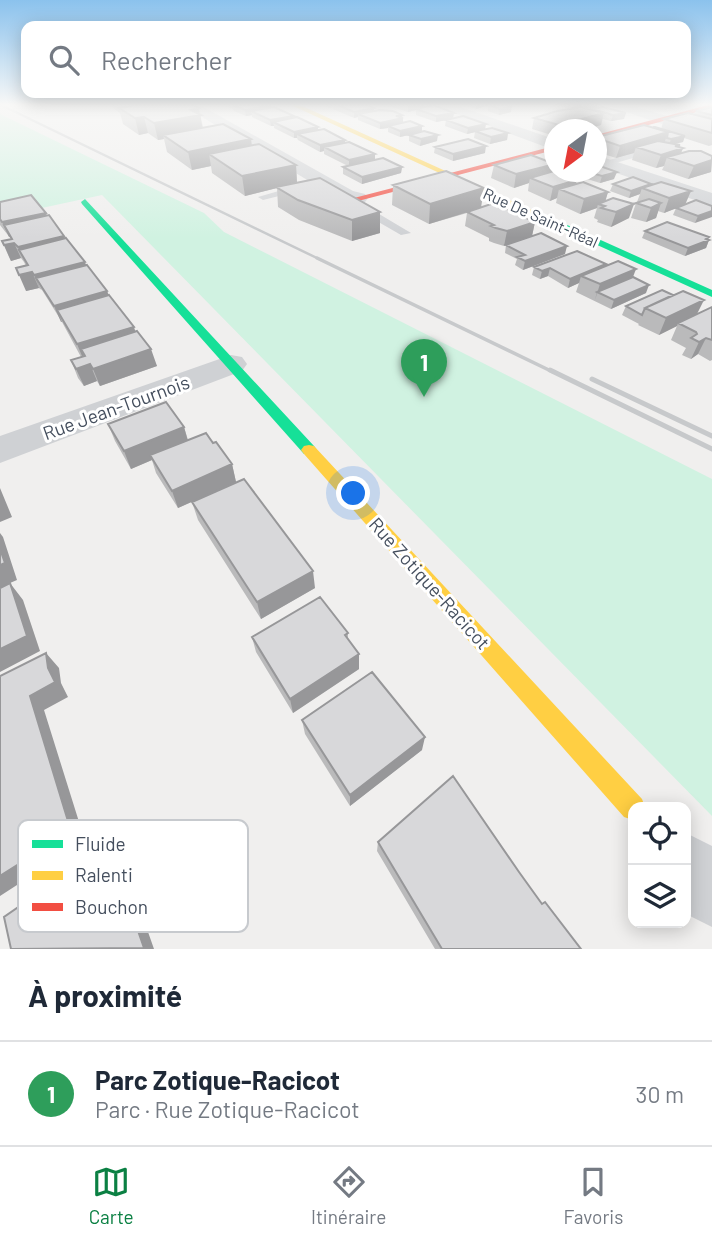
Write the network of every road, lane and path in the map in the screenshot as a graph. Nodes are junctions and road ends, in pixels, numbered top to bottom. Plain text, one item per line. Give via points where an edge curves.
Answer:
1 (259, 149) edge
2 (391, 149) edge
3 (652, 149) edge
4 (544, 150) edge
5 (607, 160) edge
6 (607, 164) edge
7 (449, 176) junction
8 (317, 178) junction
9 (289, 179) edge
10 (707, 195) edge
11 (263, 197) dead end
12 (358, 198) junction
13 (85, 202) dead end
14 (405, 233) dead end
15 (712, 294) edge
16 (232, 365) junction
17 (0, 450) edge
18 (628, 802) edge
19 (691, 871) edge
20 (712, 894) edge

1 - 8 street
2 - 7 street, Rue De Saint-Réal
3 - 5 lane
4 - 7 street
6 - 10 street
7 - 12 street
7 - 15 street, Rue De Saint-Réal
8 - 9 lane
8 - 11 lane
8 - 12 street
12 - 14 lane via 362,209
13 - 16 street, Rue Zotique-Racicot
16 - 17 street, Rue Jean-Tournois
16 - 18 street, Rue Zotique-Racicot
19 - 20 street

